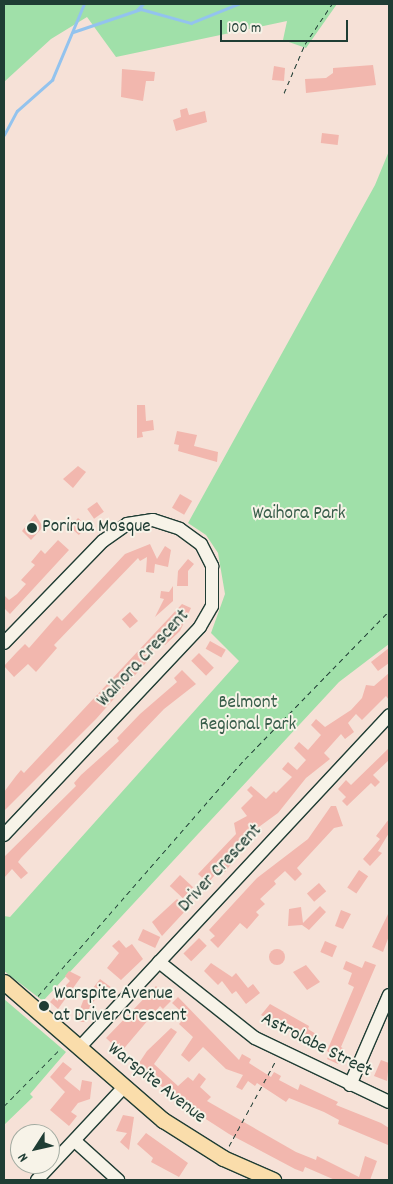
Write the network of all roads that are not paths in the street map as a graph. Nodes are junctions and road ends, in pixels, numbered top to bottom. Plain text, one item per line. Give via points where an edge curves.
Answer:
1 (4, 643) edge
2 (389, 715) edge
3 (4, 835) edge
4 (159, 962) junction
5 (4, 982) edge
6 (389, 995) edge
7 (74, 1044) junction
8 (350, 1085) junction
9 (124, 1088) junction
10 (389, 1102) edge
11 (76, 1142) junction
12 (37, 1180) edge
13 (118, 1180) edge
14 (273, 1180) edge

1 - 3 street, Waihora Crescent via 103,541 128,524 153,520 173,526 195,538 211,562 214,598 204,623
2 - 4 street, Driver Crescent
4 - 7 street, Driver Crescent
4 - 8 street, Astrolabe Street via 232,1022 280,1053
5 - 7 main road, Warspite Avenue
6 - 8 street
7 - 9 main road, Warspite Avenue
8 - 10 street, Astrolabe Street
9 - 11 street
9 - 14 main road, Warspite Avenue via 163,1120 223,1158
11 - 12 street
11 - 13 street

